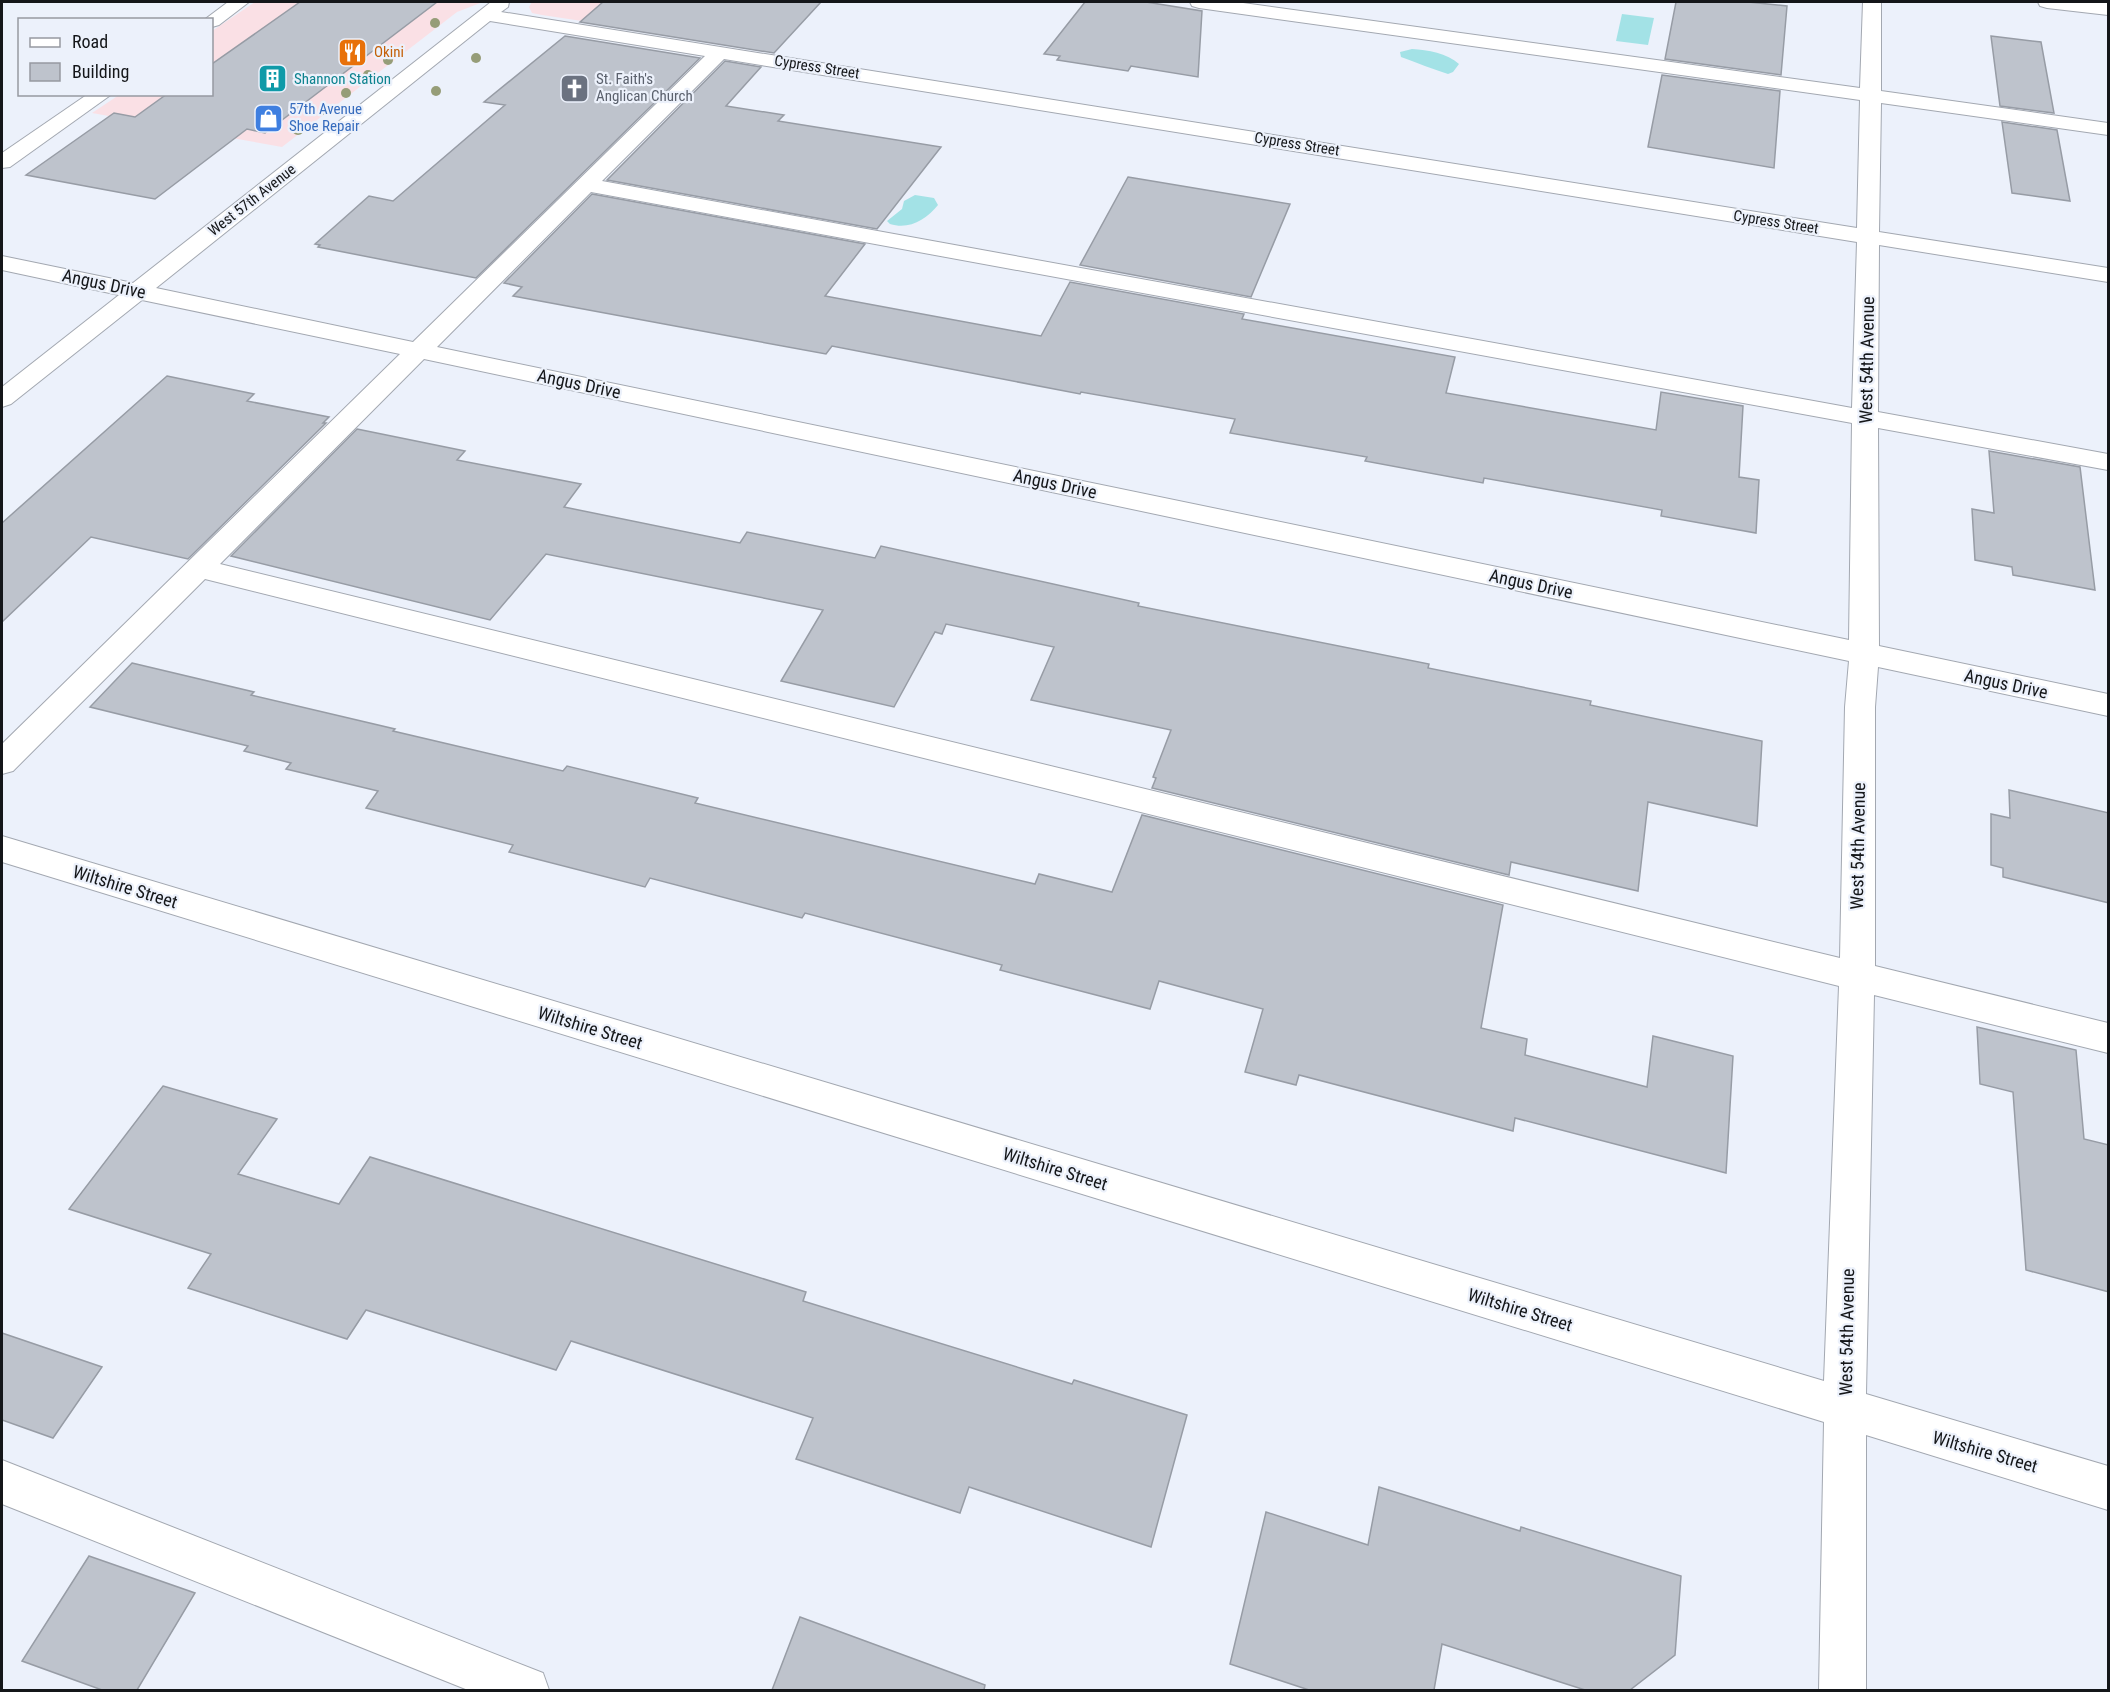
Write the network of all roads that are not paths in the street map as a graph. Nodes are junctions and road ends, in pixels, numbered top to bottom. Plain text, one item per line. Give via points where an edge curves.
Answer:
1 (240, 2) edge
2 (502, 2) edge
3 (1199, 2) edge
4 (1872, 2) edge
5 (2047, 2) edge
6 (2109, 9) edge
7 (484, 15) junction
8 (213, 20) edge
9 (720, 52) junction
10 (1870, 95) junction
11 (99, 96) edge
12 (2109, 129) edge
13 (2, 162) edge
14 (586, 185) junction
15 (1869, 236) junction
16 (2, 263) edge
17 (2109, 274) edge
18 (137, 291) junction
19 (419, 350) junction
20 (2, 399) edge
21 (1865, 419) junction
22 (2109, 462) edge
23 (200, 568) junction
24 (1864, 654) junction
25 (2109, 705) edge
26 (2, 763) edge
27 (2, 849) edge
28 (1857, 976) junction
29 (2109, 1038) edge
30 (1846, 1409) junction
31 (2, 1482) edge
32 (2109, 1488) edge
33 (526, 1690) edge
34 (1842, 1690) edge

1 - 8 street
2 - 7 street, West 57th Avenue
3 - 10 street
4 - 10 street, West 54th Avenue
5 - 6 street
7 - 9 street, Cypress Street
7 - 18 street, West 57th Avenue
9 - 14 street
9 - 15 street, Cypress Street
10 - 12 street
10 - 15 street, West 54th Avenue
11 - 13 street
14 - 19 street
14 - 21 street
15 - 17 street, Cypress Street
15 - 21 street, West 54th Avenue
16 - 18 street, Angus Drive
18 - 19 street, Angus Drive
18 - 20 street, West 57th Avenue
19 - 23 street
19 - 24 street, Angus Drive
21 - 22 street
21 - 24 street, West 54th Avenue
23 - 26 street
23 - 28 street
24 - 25 street, Angus Drive
24 - 28 street, West 54th Avenue
27 - 30 street, Wiltshire Street
28 - 29 street
28 - 30 street, West 54th Avenue
30 - 32 street, Wiltshire Street
30 - 34 street, West 54th Avenue
31 - 33 street

